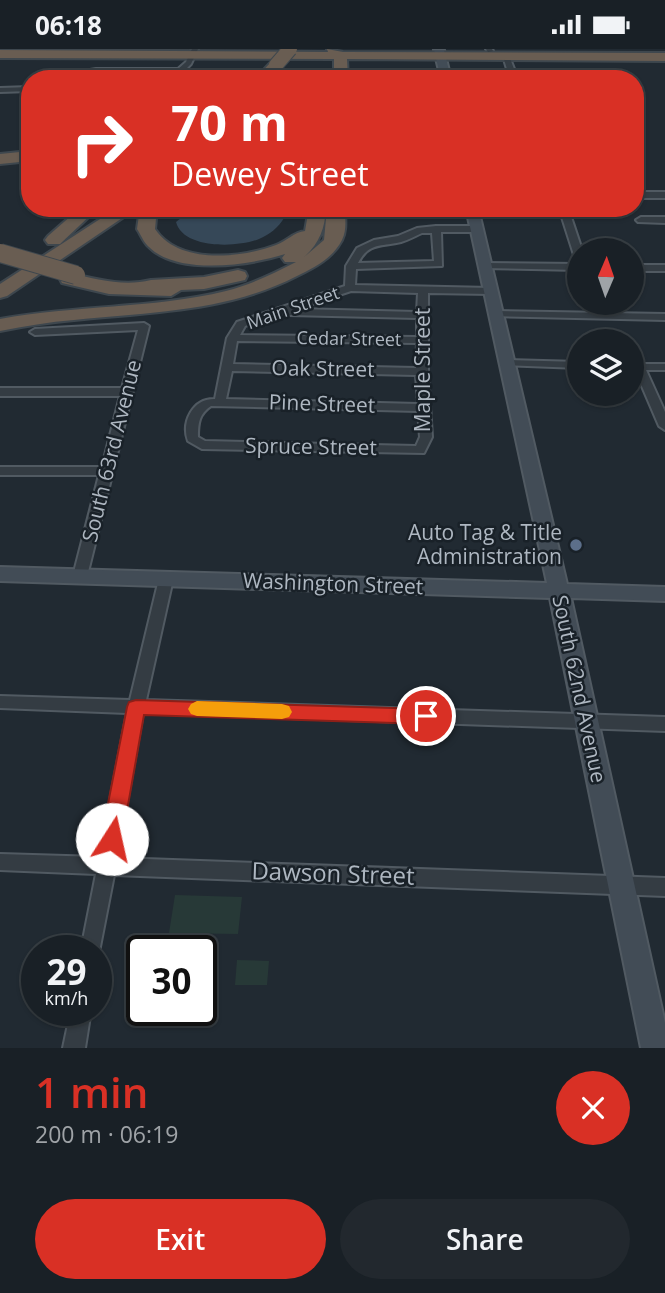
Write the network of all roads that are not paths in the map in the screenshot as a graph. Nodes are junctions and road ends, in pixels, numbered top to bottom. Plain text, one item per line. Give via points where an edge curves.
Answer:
1 (252, 49) edge
2 (289, 49) edge
3 (308, 49) edge
4 (490, 50) edge
5 (64, 51) edge
6 (665, 51) edge
7 (194, 52) edge
8 (440, 52) edge
9 (576, 52) edge
10 (0, 54) edge
11 (506, 56) junction
12 (665, 57) edge
13 (331, 59) edge
14 (276, 60) junction
15 (295, 65) joint
16 (182, 70) edge
17 (269, 70) edge
18 (290, 70) edge
19 (444, 70) edge
20 (511, 70) edge
21 (21, 89) edge
22 (0, 90) edge
23 (21, 158) edge
24 (0, 160) edge
25 (644, 195) edge
26 (665, 195) edge
27 (80, 217) edge
28 (89, 217) edge
29 (115, 217) edge
30 (146, 217) edge
31 (309, 217) edge
32 (317, 217) edge
33 (327, 217) edge
34 (336, 217) edge
35 (474, 217) edge
36 (566, 217) edge
37 (641, 220) dead end
38 (665, 220) edge
39 (436, 229) junction
40 (477, 229) junction
41 (573, 238) edge
42 (54, 240) junction
43 (0, 253) edge
44 (0, 259) edge
45 (351, 266) junction
46 (485, 266) junction
47 (567, 267) edge
48 (644, 268) edge
49 (665, 268) edge
50 (0, 274) edge
51 (72, 277) junction
52 (350, 288) junction
53 (423, 290) junction
54 (491, 291) junction
55 (0, 292) edge
56 (277, 312) junction
57 (495, 314) junction
58 (424, 315) junction
59 (665, 317) edge
60 (0, 325) edge
61 (35, 332) dead end
62 (232, 338) junction
63 (423, 339) junction
64 (508, 363) junction
65 (567, 365) edge
66 (225, 367) junction
67 (644, 367) edge
68 (665, 367) edge
69 (422, 372) junction
70 (644, 383) edge
71 (0, 392) edge
72 (126, 392) junction
73 (220, 401) junction
74 (423, 408) junction
75 (665, 426) edge
76 (420, 450) joint
77 (0, 471) edge
78 (106, 471) junction
79 (0, 574) edge
80 (80, 576) junction
81 (166, 579) junction
82 (559, 591) junction
83 (665, 594) edge
84 (0, 702) edge
85 (136, 707) junction
86 (585, 721) junction
87 (665, 724) edge
88 (0, 862) edge
89 (107, 866) junction
90 (621, 885) junction
91 (665, 887) edge
92 (95, 935) edge
93 (78, 1026) edge
94 (74, 1048) edge
95 (656, 1048) edge

1 - 7 highway
1 - 13 highway
2 - 14 highway, bridge
3 - 15 highway
4 - 8 highway
4 - 9 highway
5 - 7 highway
5 - 10 highway
6 - 9 highway
7 - 14 highway
7 - 16 street
8 - 11 highway
8 - 13 highway
8 - 19 street
9 - 11 highway
9 - 12 highway
11 - 20 street
13 - 14 highway
14 - 17 highway
15 - 18 highway
21 - 22 street
23 - 24 highway
25 - 26 street
27 - 42 highway
28 - 42 highway
29 - 55 highway
30 - 31 highway via 147,235 172,253 237,261 260,258 297,243 306,233
32 - 51 highway via 310,243 286,262 261,270 204,283 164,286
33 - 51 highway via 326,234 318,245 288,266 261,276 168,291 109,288
34 - 60 highway via 329,247 287,276 263,286 198,303 74,312
35 - 40 street, South 62nd Avenue
36 - 41 street
37 - 38 street
39 - 40 street
39 - 45 street via 377,242 360,250
39 - 45 street via 439,264
40 - 46 street, South 62nd Avenue
42 - 50 highway
43 - 51 highway, bridge
44 - 51 highway
45 - 52 street
46 - 47 street
46 - 54 street, South 62nd Avenue
48 - 49 street
52 - 53 street, Main Street
52 - 56 street, Main Street
53 - 54 street, Main Street
53 - 58 street, Maple Street
54 - 57 street, South 62nd Avenue
56 - 58 street
56 - 62 street, Main Street via 242,324
57 - 59 street
57 - 64 street, South 62nd Avenue
58 - 63 street, Maple Street
61 - 72 street, South 63rd Avenue via 144,326
62 - 63 street, Cedar Street
62 - 66 street, Main Street
63 - 69 street, Maple Street
64 - 65 street
64 - 82 street, South 62nd Avenue
66 - 69 street, Oak Street
66 - 73 street, Main Street
67 - 68 street
69 - 74 street, Maple Street
70 - 75 street
71 - 72 street
72 - 78 street, South 63rd Avenue
73 - 74 street, Pine Street
73 - 76 street, Spruce Street via 203,405 192,419 192,438 202,445
74 - 76 street, Maple Street via 426,437
77 - 78 street
78 - 80 street, South 63rd Avenue
79 - 80 street, Washington Street
80 - 81 street, Washington Street
81 - 82 street, Washington Street
81 - 85 street
82 - 83 street, Washington Street
82 - 86 street, South 62nd Avenue
84 - 85 street
85 - 86 street
85 - 89 street
86 - 87 street
86 - 90 street, South 62nd Avenue
88 - 89 street, Dawson Street
89 - 90 street, Dawson Street
89 - 92 street
90 - 91 street, Dawson Street
90 - 95 street, South 62nd Avenue
93 - 94 street

